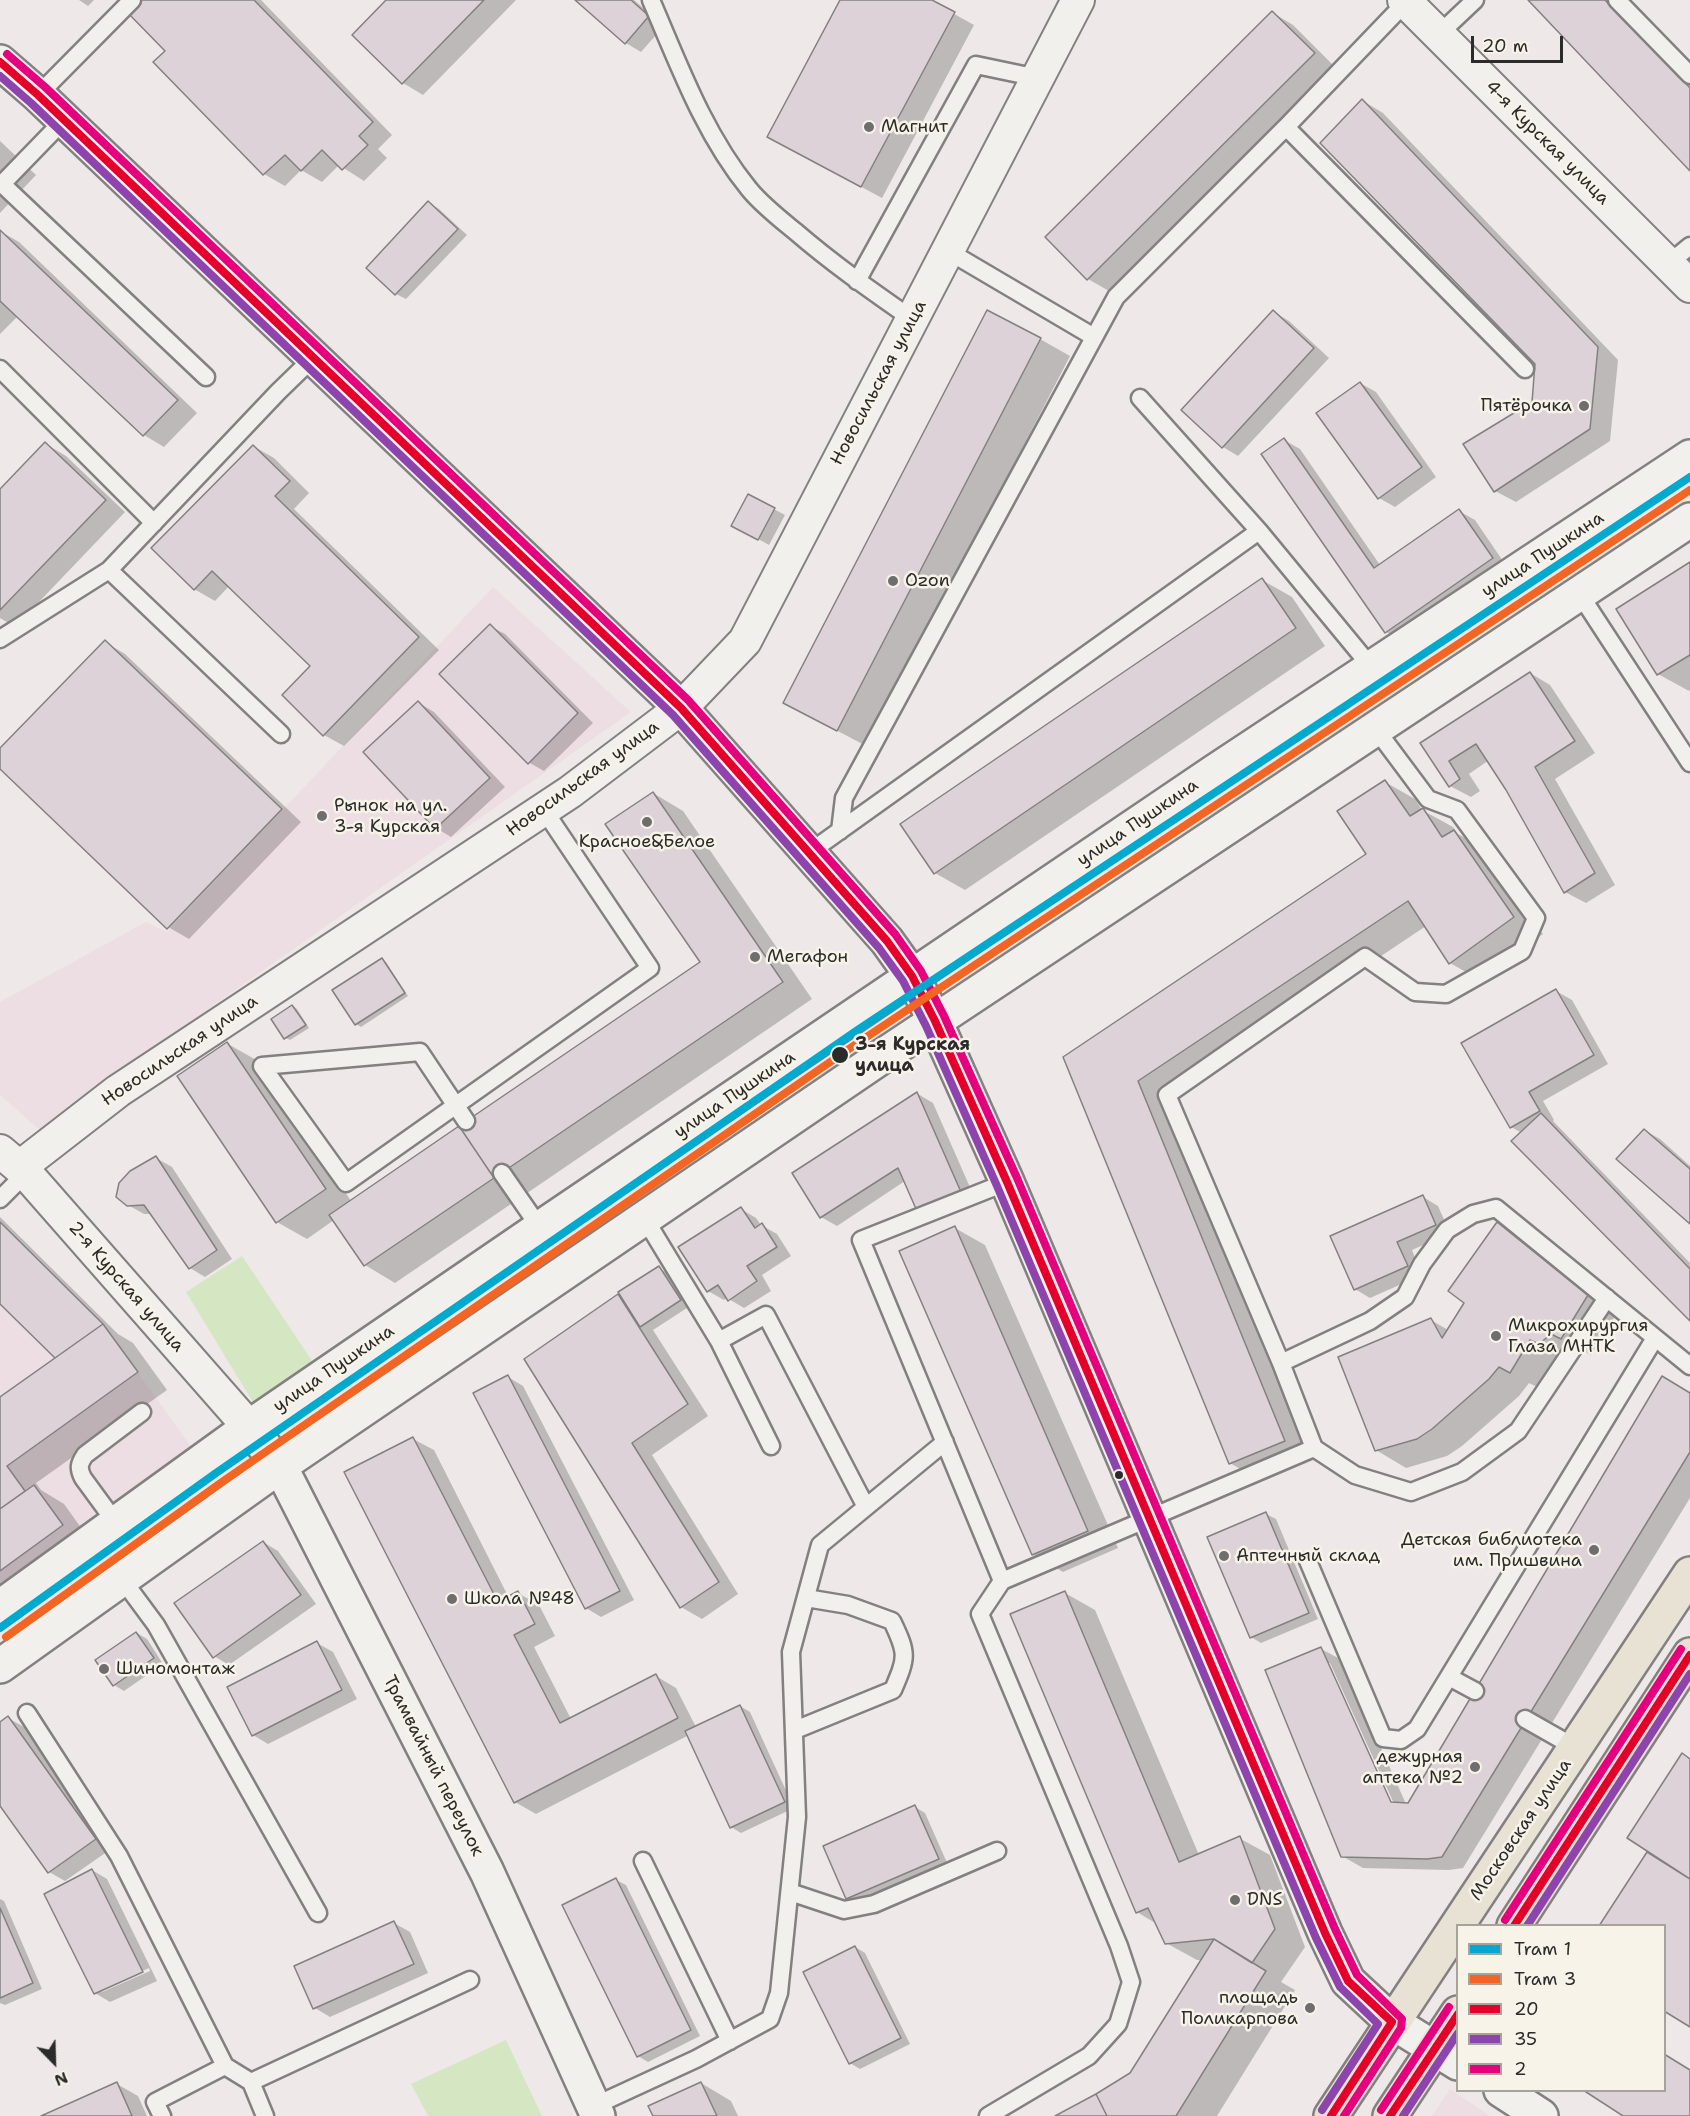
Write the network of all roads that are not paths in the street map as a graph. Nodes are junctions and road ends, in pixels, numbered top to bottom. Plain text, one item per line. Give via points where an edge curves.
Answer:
1 (132, 0) edge
2 (651, 0) edge
3 (1078, 0) edge
4 (1475, 0) edge
5 (1617, 0) edge
6 (1405, 1) edge
7 (1439, 34) junction
8 (0, 62) edge
9 (1690, 75) edge
10 (1038, 78) junction
11 (38, 95) junction
12 (64, 120) junction
13 (1286, 127) junction
14 (1, 185) edge
15 (948, 250) junction
16 (1679, 255) edge
17 (858, 281) junction
18 (1690, 286) edge
19 (912, 319) junction
20 (1094, 337) junction
21 (313, 358) junction
22 (0, 369) edge
23 (1525, 369) dead end
24 (206, 377) dead end
25 (1140, 398) dead end
26 (1690, 457) edge
27 (1690, 520) edge
28 (154, 523) junction
29 (1259, 531) junction
30 (110, 570) junction
31 (1579, 593) junction
32 (0, 639) edge
33 (1372, 668) junction
34 (681, 708) junction
35 (1375, 728) junction
36 (281, 734) dead end
37 (1690, 763) edge
38 (544, 810) junction
39 (840, 831) junction
40 (810, 852) junction
41 (912, 976) junction
42 (934, 1021) junction
43 (462, 1114) junction
44 (15, 1164) edge
45 (502, 1173) dead end
46 (1007, 1182) junction
47 (0, 1199) edge
48 (645, 1219) junction
49 (540, 1228) junction
50 (1608, 1298) junction
51 (1655, 1338) junction
52 (719, 1341) junction
53 (1281, 1363) junction
54 (1690, 1366) edge
55 (142, 1412) dead end
56 (249, 1426) junction
57 (945, 1442) junction
58 (771, 1446) dead end
59 (1314, 1448) junction
60 (280, 1466) junction
61 (866, 1507) junction
62 (1150, 1517) junction
63 (116, 1523) junction
64 (1308, 1561) dead end
65 (1690, 1574) edge
66 (122, 1579) junction
67 (1002, 1581) junction
68 (806, 1598) junction
69 (0, 1607) edge
70 (1690, 1655) edge
71 (0, 1666) edge
72 (1449, 1677) junction
73 (1475, 1691) dead end
74 (27, 1713) dead end
75 (1525, 1719) dead end
76 (795, 1730) junction
77 (1576, 1748) junction
78 (997, 1851) dead end
79 (643, 1860) dead end
80 (790, 1892) junction
81 (318, 1913) dead end
82 (1458, 1924) edge
83 (1515, 1924) edge
84 (1456, 1927) edge
85 (470, 1980) dead end
86 (1456, 2020) edge
87 (1392, 2022) junction
88 (730, 2041) junction
89 (1446, 2056) edge
90 (225, 2066) junction
91 (251, 2082) junction
92 (1503, 2092) edge
93 (596, 2111) edge
94 (162, 2116) edge
95 (266, 2116) edge
96 (988, 2116) edge
97 (1331, 2116) edge
98 (1390, 2116) edge
99 (1541, 2116) edge

1 - 11 lane
2 - 17 lane via 730,165 750,191 782,221
3 - 10 street, Новосильская улица
4 - 7 lane
5 - 9 lane
6 - 7 street, 4-я Курская улица
6 - 13 lane
7 - 16 street, 4-я Курская улица
8 - 11 main road
10 - 15 street, Новосильская улица
10 - 17 lane via 976,65
11 - 12 main road
12 - 14 lane
12 - 21 main road
13 - 20 lane via 1116,297
13 - 23 lane
14 - 24 lane
15 - 19 street, Новосильская улица
15 - 20 lane
16 - 18 street, 4-я Курская улица
17 - 19 lane
19 - 34 street, Новосильская улица via 745,640
20 - 39 lane via 844,798
21 - 28 lane
21 - 34 main road
22 - 28 lane
25 - 29 lane
26 - 33 main road, улица Пушкина
27 - 31 main road
28 - 30 lane
29 - 33 lane
29 - 39 lane
30 - 32 lane
30 - 36 lane
31 - 35 main road
31 - 37 lane
33 - 41 main road, улица Пушкина
34 - 38 street, Новосильская улица
34 - 40 main road
35 - 42 main road
35 - 53 lane via 1428,799 1457,810 1536,918 1522,951 1446,994 1415,992 1365,957 1167,1095
38 - 43 lane via 650,968
38 - 44 street, Новосильская улица via 118,1091
39 - 40 lane
40 - 41 main road
41 - 42 main road
41 - 49 main road, улица Пушкина
42 - 46 main road
42 - 48 main road
43 - 43 lane via 420,1052 262,1066 346,1184
44 - 47 lane
44 - 56 street, 2-я Курская улица
45 - 49 lane
46 - 57 lane via 861,1240
46 - 62 main road
48 - 52 lane
48 - 60 main road
49 - 56 main road, улица Пушкина
50 - 51 lane
50 - 53 lane via 1496,1208 1473,1214 1447,1230 1422,1264 1405,1297 1370,1321
50 - 59 lane via 1518,1431 1462,1472 1411,1492 1356,1475
51 - 54 lane
51 - 72 lane
52 - 58 lane
52 - 61 lane via 766,1316
53 - 59 lane
55 - 63 lane via 85,1455 80,1464 83,1479
56 - 60 main road, Трамвайный переулок
56 - 63 main road, улица Пушкина
57 - 61 lane
57 - 67 lane
59 - 62 lane
60 - 66 main road
60 - 93 main road, Трамвайный переулок via 487,1872
61 - 68 lane via 820,1545
62 - 67 lane
62 - 87 main road via 1348,1981
63 - 69 main road, улица Пушкина
64 - 72 lane via 1383,1738 1401,1740 1418,1729
65 - 77 main road, Московская улица
66 - 71 main road
66 - 81 lane via 156,1625
67 - 96 lane via 980,1614 1131,1982 1118,2024 1089,2056
68 - 76 lane via 791,1652
68 - 76 lane via 848,1605 892,1621 903,1643 904,1663 893,1690
70 - 83 main road
72 - 73 lane
74 - 90 lane via 119,1856
75 - 77 lane
76 - 80 lane via 797,1817
77 - 82 main road, Московская улица
78 - 80 lane via 874,1904 844,1910
79 - 88 lane
80 - 88 lane via 779,1993 770,2019
84 - 87 main road, Московская улица
85 - 91 lane
86 - 89 main road
87 - 89 main road
87 - 97 main road, Московская улица
88 - 93 lane
89 - 98 main road
90 - 91 lane
90 - 94 lane via 155,2102
91 - 95 lane
92 - 99 main road

